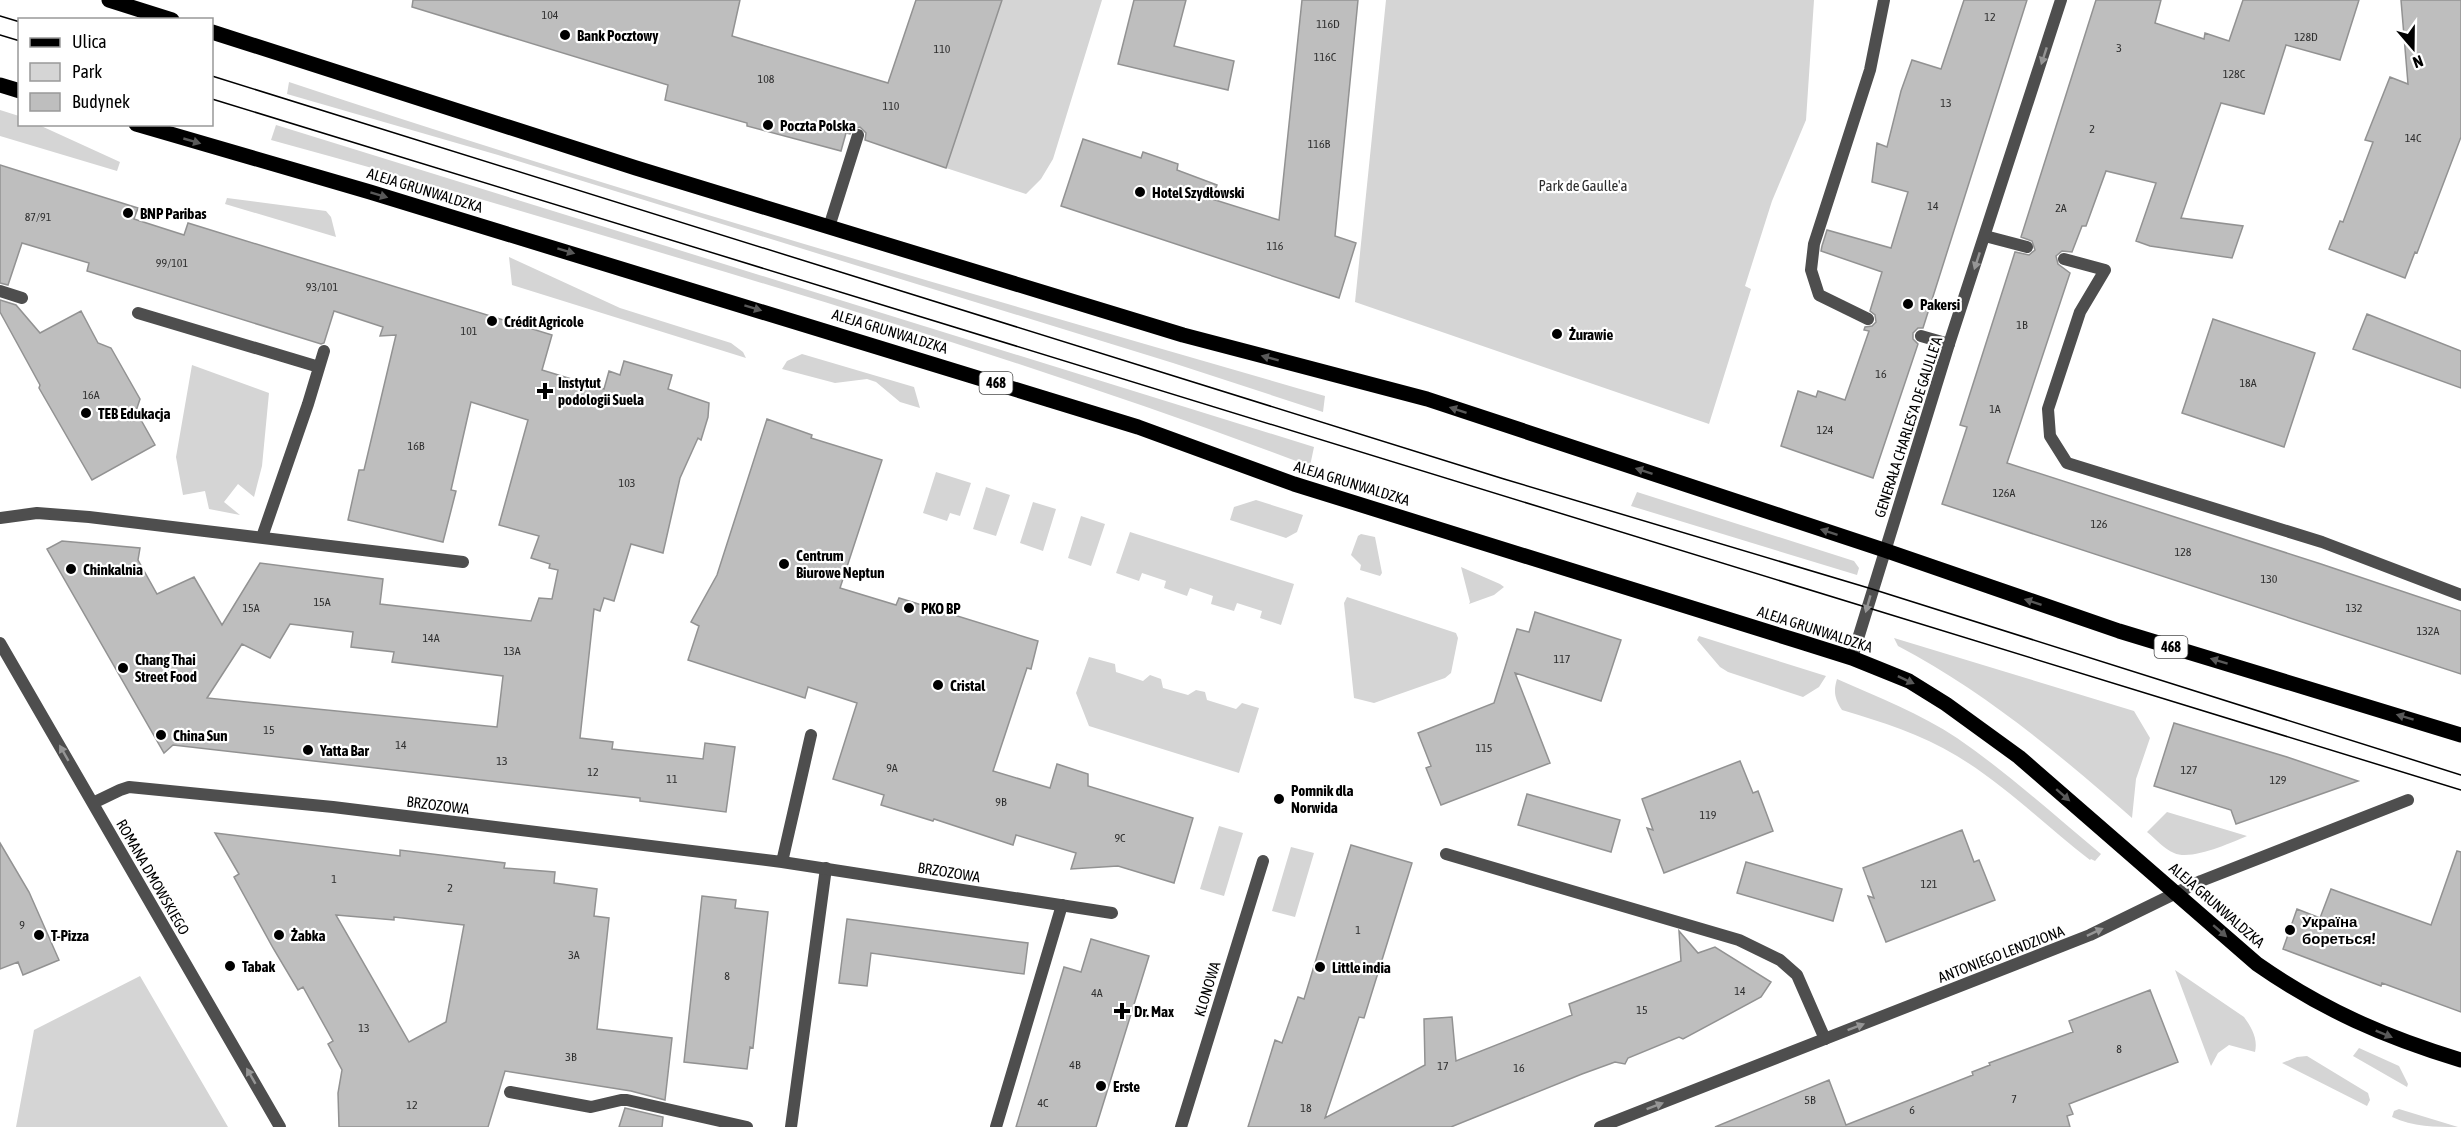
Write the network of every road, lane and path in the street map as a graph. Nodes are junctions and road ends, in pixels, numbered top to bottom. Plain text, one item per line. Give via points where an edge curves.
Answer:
1 (109, 0) edge
2 (1884, 0) edge
3 (2061, 0) edge
4 (166, 18) edge
5 (213, 32) edge
6 (0, 85) edge
7 (18, 90) edge
8 (143, 126) edge
9 (858, 135) dead end
10 (829, 227) junction
11 (1986, 236) junction
12 (2027, 247) dead end
13 (2064, 259) dead end
14 (0, 291) edge
15 (22, 298) dead end
16 (138, 313) dead end
17 (1868, 319) dead end
18 (1921, 336) dead end
19 (1949, 344) junction
20 (324, 351) dead end
21 (319, 368) junction
22 (0, 518) edge
23 (262, 537) junction
24 (1884, 550) junction
25 (463, 562) dead end
26 (2461, 595) edge
27 (0, 643) edge
28 (1852, 658) junction
29 (811, 735) dead end
30 (2461, 735) edge
31 (2408, 800) dead end
32 (93, 803) junction
33 (1446, 854) dead end
34 (1263, 861) dead end
35 (782, 862) junction
36 (826, 868) junction
37 (2176, 893) junction
38 (1062, 905) junction
39 (1112, 913) dead end
40 (1825, 1039) junction
41 (2461, 1060) edge
42 (510, 1092) dead end
43 (280, 1127) edge
44 (747, 1127) edge
45 (790, 1127) edge
46 (996, 1127) edge
47 (1181, 1127) edge
48 (1600, 1127) edge

1 - 4 main road
2 - 17 street via 1870,70 1814,244 1812,270 1819,296
3 -> 11 street, GENERAŁA CHARLES'A DE GAULLE'A
5 - 10 main road, 468
6 - 7 main road
8 -> 28 main road, ALEJA GRUNWALDZKA / 468 via 1138,427 1294,484
9 - 10 street
24 -> 10 main road, 468 via 1427,399 1183,335
11 - 12 street
11 -> 19 street, GENERAŁA CHARLES'A DE GAULLE'A
13 - 26 street via 2105,270 2080,312 2048,409 2050,436 2067,463 2322,542
14 - 15 street
16 - 21 street
18 - 19 street
19 - 24 street, GENERAŁA CHARLES'A DE GAULLE'A
20 - 21 street
21 - 23 street
22 - 23 street via 37,513 79,516
23 - 25 street
24 -> 28 street, GENERAŁA CHARLES'A DE GAULLE'A
30 -> 24 main road, 468 via 2119,631
32 -> 27 street, ROMANA DMOWSKIEGO
28 -> 37 main road, ALEJA GRUNWALDZKA / 468 via 1909,681 1946,704 2019,757
29 - 35 street
31 - 37 street, ANTONIEGO LENDZIONA
32 - 35 street, BRZOZOWA via 129,787 333,807
43 -> 32 street, ROMANA DMOWSKIEGO
33 - 40 street via 1739,940 1780,960 1797,975
34 - 47 street, KLONOWA
35 - 36 street, BRZOZOWA
36 - 38 street, BRZOZOWA
36 - 45 street
40 -> 37 street, ANTONIEGO LENDZIONA via 2090,935
37 -> 41 main road, ALEJA GRUNWALDZKA / 468 via 2257,964 2296,992 2384,1034
38 - 39 street, BRZOZOWA
38 - 46 street
48 -> 40 street, ANTONIEGO LENDZIONA
42 - 44 street via 591,1107 627,1100

